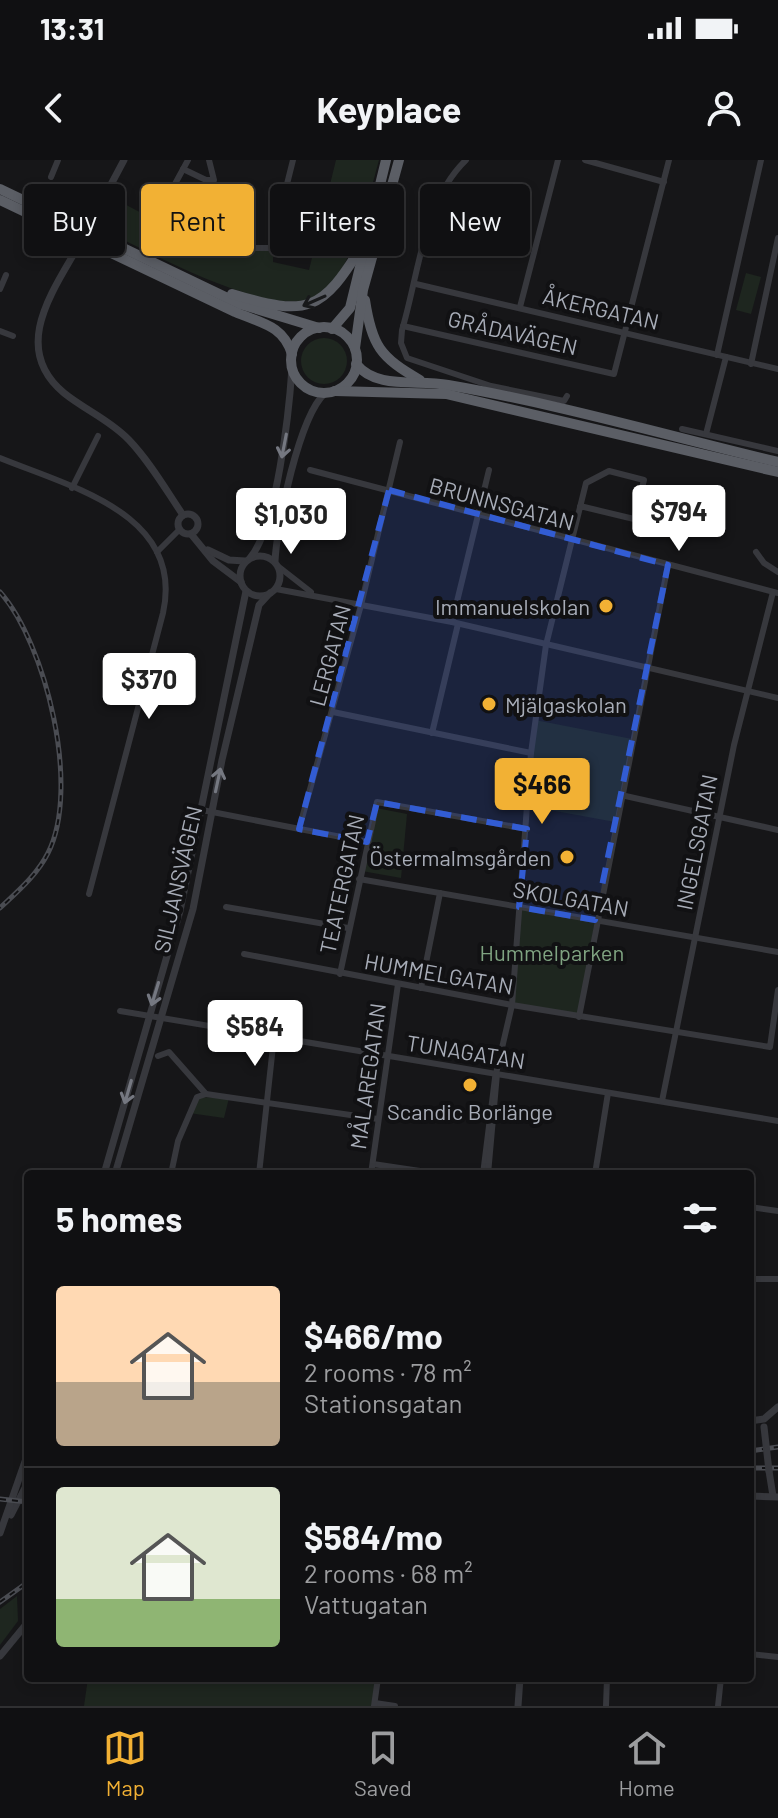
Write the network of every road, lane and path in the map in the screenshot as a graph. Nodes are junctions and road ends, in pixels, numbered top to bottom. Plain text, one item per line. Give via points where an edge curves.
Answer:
1 (58, 160) edge
2 (124, 160) edge
3 (188, 160) edge
4 (209, 160) edge
5 (293, 160) edge
6 (386, 160) edge
7 (399, 160) edge
8 (466, 160) edge
9 (558, 160) edge
10 (585, 160) edge
11 (669, 160) edge
12 (761, 160) edge
13 (183, 169) junction
14 (51, 177) dead end
15 (664, 182) junction
16 (111, 184) edge
17 (379, 184) edge
18 (0, 189) edge
19 (0, 200) edge
20 (778, 238) edge
21 (73, 256) edge
22 (355, 256) edge
23 (361, 256) edge
24 (6, 275) dead end
25 (199, 284) junction
26 (416, 284) junction
27 (0, 289) edge
28 (363, 290) junction
29 (520, 307) junction
30 (403, 326) junction
31 (319, 328) junction
32 (332, 329) junction
33 (0, 331) edge
34 (625, 331) junction
35 (13, 336) dead end
36 (355, 350) junction
37 (292, 354) junction
38 (717, 355) junction
39 (726, 357) junction
40 (356, 364) junction
41 (751, 364) junction
42 (292, 368) junction
43 (778, 369) edge
44 (422, 381) junction
45 (330, 392) junction
46 (567, 396) dead end
47 (682, 429) dead end
48 (706, 434) junction
49 (98, 436) dead end
50 (400, 442) dead end
51 (778, 451) edge
52 (0, 458) edge
53 (778, 462) edge
54 (310, 470) dead end
55 (489, 470) dead end
56 (778, 472) edge
57 (72, 488) junction
58 (389, 490) junction
59 (580, 506) junction
60 (183, 515) junction
61 (477, 516) junction
62 (179, 530) junction
63 (191, 534) junction
64 (572, 540) junction
65 (203, 546) junction
66 (157, 552) junction
67 (756, 552) dead end
68 (248, 560) junction
69 (277, 564) junction
70 (668, 565) junction
71 (778, 572) edge
72 (241, 582) junction
73 (246, 591) junction
74 (273, 591) junction
75 (313, 593) junction
76 (775, 593) edge
77 (361, 605) junction
78 (455, 623) junction
79 (546, 645) junction
80 (646, 667) junction
81 (746, 690) junction
82 (778, 698) edge
83 (333, 712) junction
84 (432, 733) junction
85 (531, 753) junction
86 (621, 795) junction
87 (202, 810) junction
88 (211, 812) junction
89 (720, 816) junction
90 (299, 829) junction
91 (527, 829) junction
92 (778, 830) edge
93 (367, 842) junction
94 (359, 879) junction
95 (440, 893) junction
96 (89, 894) dead end
97 (226, 907) dead end
98 (519, 907) junction
99 (595, 920) junction
100 (348, 928) junction
101 (696, 937) junction
102 (778, 952) edge
103 (244, 954) dead end
104 (340, 974) junction
105 (398, 984) junction
106 (421, 988) junction
107 (778, 990) edge
108 (512, 1005) junction
109 (120, 1011) dead end
110 (148, 1017) junction
111 (579, 1017) junction
112 (161, 1019) junction
113 (679, 1032) junction
114 (274, 1037) junction
115 (158, 1056) dead end
116 (387, 1056) junction
117 (497, 1074) junction
118 (608, 1093) junction
119 (206, 1094) junction
120 (662, 1101) junction
121 (267, 1103) junction
122 (378, 1119) junction
123 (778, 1121) edge
124 (373, 1164) junction
125 (105, 1170) edge
126 (116, 1170) edge
127 (172, 1170) edge
128 (259, 1170) edge
129 (372, 1170) edge
130 (413, 1170) edge
131 (486, 1170) edge
132 (596, 1170) edge
133 (754, 1208) edge
134 (778, 1211) edge
135 (754, 1279) edge
136 (778, 1279) edge
137 (778, 1400) edge
138 (778, 1407) edge
139 (754, 1422) edge
140 (764, 1423) junction
141 (24, 1465) edge
142 (24, 1493) edge
143 (754, 1496) edge
144 (775, 1496) edge
145 (0, 1534) edge
146 (24, 1627) edge
147 (754, 1654) edge
148 (0, 1656) edge
149 (778, 1657) edge
150 (377, 1682) edge
151 (520, 1682) edge
152 (607, 1682) edge
153 (721, 1682) edge
154 (374, 1704) edge
155 (395, 1706) edge
156 (518, 1706) edge
157 (606, 1706) edge
158 (718, 1706) edge

1 - 14 street
2 - 16 street
3 - 13 street
4 - 13 street via 214,180
5 - 13 street via 271,248 189,248 152,226
6 - 17 highway
7 - 28 highway
8 - 26 street via 438,198
9 - 29 street
10 - 15 street
11 - 15 street
12 - 38 street
15 - 34 street
18 - 25 highway
19 - 37 highway via 275,328 285,335
20 - 41 street
21 - 60 street via 39,321 43,366 62,391 129,440
22 -> 25 highway via 335,287 311,304 280,306
23 - 32 highway via 350,308
24 - 27 street
25 - 31 highway via 264,313
26 - 29 street, ÅKERGATAN
26 - 30 street
28 - 36 highway
28 - 44 highway via 379,350
29 - 34 street, ÅKERGATAN
30 - 34 street, GRÅDAVÄGEN via 614,374
30 - 46 street via 401,343 407,358 422,366 520,392 564,401
31 - 32 highway
31 - 37 highway via 301,337
32 - 36 highway via 346,336
33 - 35 street
34 - 38 street, ÅKERGATAN
36 - 40 highway
37 - 42 highway
38 - 39 street, ÅKERGATAN
39 - 41 street, ÅKERGATAN
39 - 48 street
40 - 44 highway via 373,379
40 - 45 highway via 351,378
41 - 43 street, ÅKERGATAN
42 - 45 highway via 304,387
42 -> 68 street via 281,461 263,534
44 - 53 highway
45 - 56 highway via 446,394
45 - 69 street via 308,415 278,527
47 - 48 street
48 - 51 street
49 - 57 street
50 - 58 street, LERGATAN
52 - 57 street
54 - 58 street, BRUNNSGATAN
55 - 61 street
57 - 66 street via 133,520
58 - 61 street, BRUNNSGATAN
58 - 77 street, LERGATAN
59 - 59 street via 586,483 609,471 644,480 634,519
59 - 64 street
60 - 62 street
60 - 63 street via 196,519 197,529
61 - 64 street, BRUNNSGATAN
61 - 78 street
62 - 63 street
62 - 66 street
63 - 65 street
64 - 70 street, BRUNNSGATAN
64 - 79 street
65 - 68 street via 229,560
65 - 72 street via 213,561
66 - 96 street via 169,588
67 - 71 street
68 - 69 street via 263,555
68 - 72 street via 240,571
69 - 74 street via 281,579
69 - 75 street
70 - 76 street, BRUNNSGATAN
70 - 80 street
72 - 73 street
73 - 74 street via 258,596
73 - 87 street, SILJANSVÄGEN
74 - 75 street
88 -> 74 street, SILJANSVÄGEN via 259,605
75 - 77 street
76 - 81 street, INGELSGATAN
77 - 78 street
77 - 83 street, LERGATAN
78 - 79 street
78 - 84 street
79 - 80 street
79 - 85 street
80 - 81 street
80 - 86 street
81 - 82 street
81 - 89 street, INGELSGATAN
83 - 84 street
83 - 90 street, LERGATAN
84 - 85 street
85 - 91 street
86 - 89 street
86 - 99 street
87 - 88 street
87 -> 110 street, SILJANSVÄGEN via 180,911
88 - 90 street
88 - 112 street, SILJANSVÄGEN via 193,909
89 - 92 street
89 - 101 street, INGELSGATAN
90 - 93 street
91 - 93 street, TEATERGATAN via 377,802
91 - 98 street
93 - 94 street, TEATERGATAN
94 - 95 street, SKOLGATAN
94 - 100 street, TEATERGATAN
95 - 98 street, SKOLGATAN
95 - 106 street
97 - 100 street
98 - 99 street, SKOLGATAN
98 - 108 street
99 - 101 street, SKOLGATAN
99 - 111 street
100 - 104 street, TEATERGATAN
101 - 102 street, SKOLGATAN
101 - 113 street, INGELSGATAN
103 - 104 street, HUMMELGATAN
104 - 105 street, HUMMELGATAN
105 - 106 street, HUMMELGATAN
105 - 116 street, MÅLAREGATAN
106 - 108 street, HUMMELGATAN
107 - 113 street, HUMMELGATAN via 770,1047
108 - 111 street, HUMMELGATAN
108 - 117 street
109 - 110 street, TUNAGATAN
110 - 112 street, TUNAGATAN
110 -> 125 street, SILJANSVÄGEN
111 - 113 street, HUMMELGATAN
112 - 114 street, TUNAGATAN
112 - 126 street, SILJANSVÄGEN
113 - 120 street, INGELSGATAN
114 - 116 street, TUNAGATAN
114 - 121 street
115 - 119 street via 169,1052
116 - 117 street, TUNAGATAN
116 - 122 street, MÅLAREGATAN
117 - 118 street, TUNAGATAN
117 - 131 street
118 - 120 street, TUNAGATAN
118 - 132 street
119 - 121 street
119 - 127 street via 197,1097 187,1117
120 - 123 street, TUNAGATAN
121 - 122 street
121 - 128 street
122 - 124 street, MÅLAREGATAN
124 - 129 street, MÅLAREGATAN
124 - 130 street
133 - 134 street
135 - 136 street
137 - 140 street
138 - 140 street
139 - 140 street
140 - 144 street, bridge
141 - 145 street
142 - 145 street
143 - 144 street
146 - 148 street
147 - 149 street
150 - 154 street
151 - 156 street
152 - 157 street
153 - 158 street
154 - 155 street

